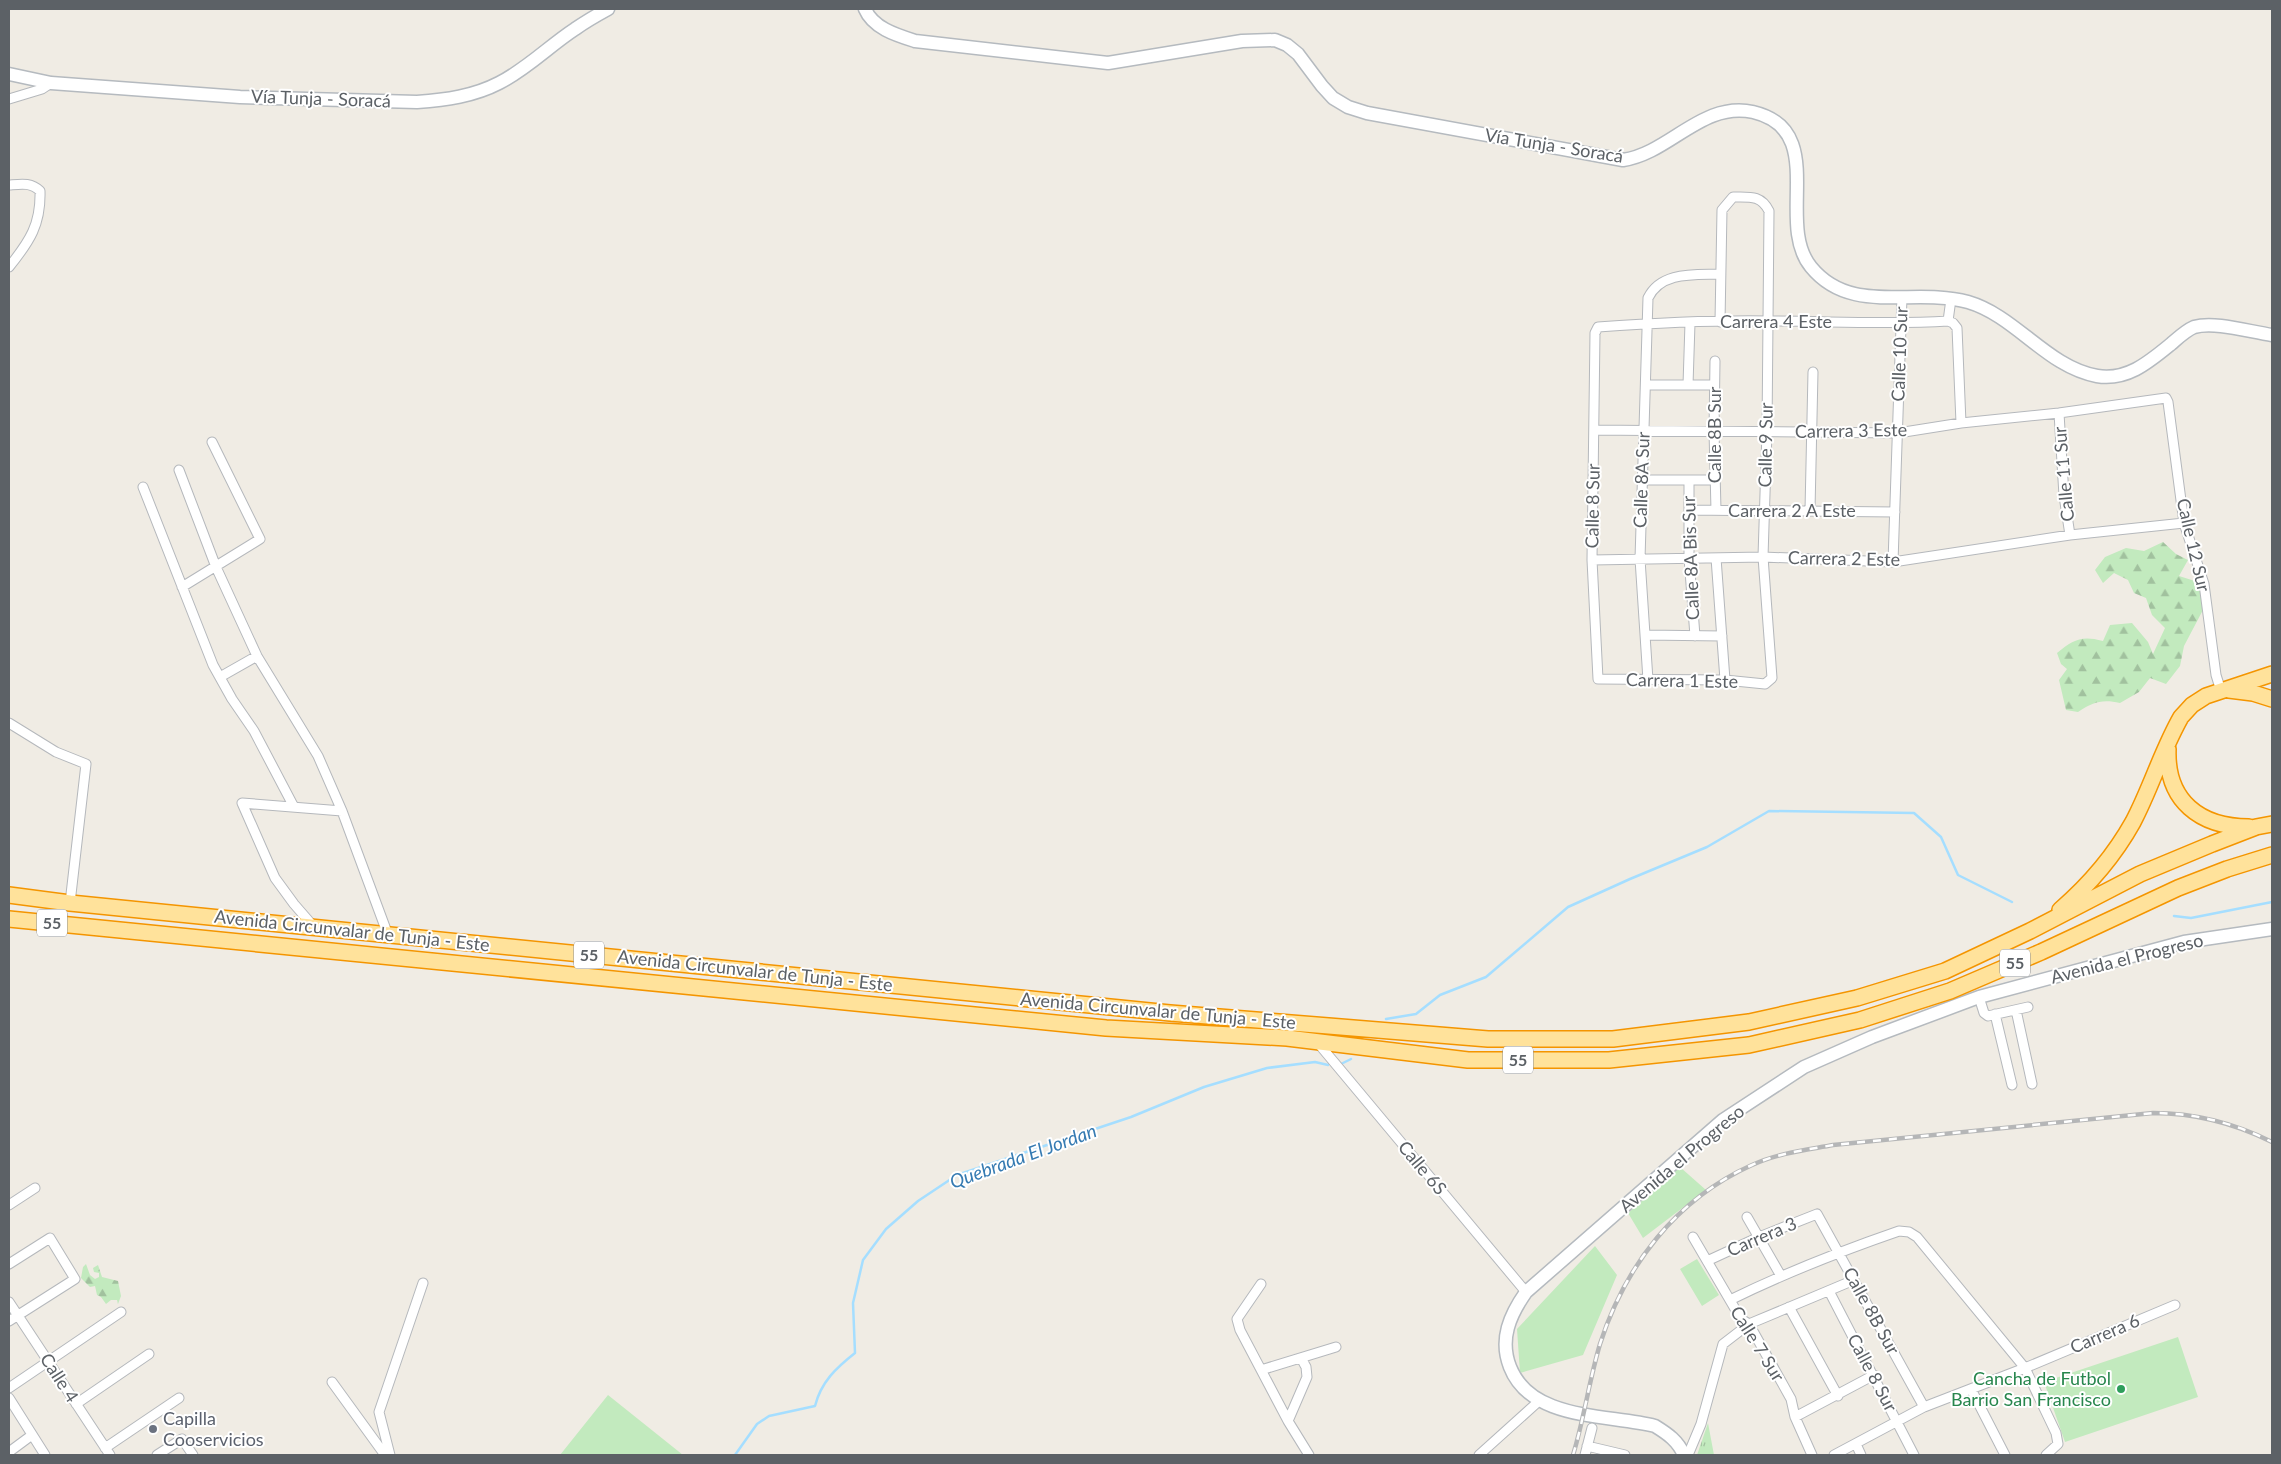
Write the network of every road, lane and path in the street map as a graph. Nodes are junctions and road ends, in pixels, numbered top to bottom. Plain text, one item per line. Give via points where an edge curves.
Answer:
1 (608, 9) edge
2 (865, 9) edge
3 (9, 74) edge
4 (51, 83) junction
5 (9, 98) edge
6 (9, 185) edge
7 (9, 266) edge
8 (1720, 274) junction
9 (1902, 297) junction
10 (1951, 299) junction
11 (1767, 321) junction
12 (1948, 321) junction
13 (1720, 322) junction
14 (1690, 323) junction
15 (1647, 324) junction
16 (1901, 324) junction
17 (1595, 333) joint
18 (2272, 335) edge
19 (1715, 361) dead end
20 (1813, 372) dead end
21 (1714, 384) junction
22 (1646, 385) junction
23 (1688, 385) junction
24 (2166, 398) joint
25 (2059, 413) junction
26 (1961, 423) junction
27 (1594, 430) junction
28 (1643, 431) junction
29 (1714, 431) junction
30 (1767, 432) junction
31 (1898, 433) junction
32 (1810, 434) junction
33 (212, 442) dead end
34 (180, 470) dead end
35 (1642, 480) junction
36 (1689, 480) junction
37 (1715, 480) junction
38 (143, 487) dead end
39 (1689, 510) junction
40 (1716, 510) junction
41 (1765, 510) junction
42 (1810, 510) junction
43 (1895, 512) junction
44 (2184, 523) junction
45 (2070, 534) junction
46 (1763, 557) junction
47 (1688, 558) junction
48 (1716, 558) junction
49 (1640, 559) junction
50 (1592, 560) junction
51 (1893, 562) junction
52 (216, 567) junction
53 (182, 587) junction
54 (1645, 635) junction
55 (1695, 636) junction
56 (1722, 636) junction
57 (257, 656) junction
58 (2272, 674) edge
59 (220, 677) junction
60 (1598, 679) joint
61 (1648, 680) junction
62 (1725, 680) junction
63 (1765, 684) joint
64 (2224, 690) junction
65 (2272, 699) edge
66 (9, 723) edge
67 (2169, 745) junction
68 (294, 807) junction
69 (342, 811) junction
70 (2272, 824) edge
71 (2256, 827) junction
72 (2272, 855) edge
73 (9, 895) edge
74 (70, 903) junction
75 (9, 919) edge
76 (315, 928) junction
77 (2272, 929) edge
78 (2030, 931) junction
79 (388, 935) junction
80 (1979, 997) junction
81 (2028, 1007) dead end
82 (2016, 1010) junction
83 (1995, 1014) junction
84 (1318, 1043) junction
85 (2032, 1084) dead end
86 (2012, 1085) dead end
87 (35, 1188) dead end
88 (9, 1205) edge
89 (1817, 1214) joint
90 (1747, 1217) dead end
91 (1759, 1237) junction
92 (1693, 1238) dead end
93 (1839, 1252) junction
94 (1707, 1261) junction
95 (9, 1264) edge
96 (1781, 1276) junction
97 (1854, 1280) junction
98 (423, 1283) dead end
99 (1260, 1284) dead end
100 (1829, 1291) junction
101 (1526, 1292) junction
102 (1730, 1300) junction
103 (9, 1302) edge
104 (2175, 1304) dead end
105 (1789, 1307) junction
106 (121, 1312) dead end
107 (18, 1315) junction
108 (9, 1322) edge
109 (1749, 1324) junction
110 (1336, 1347) dead end
111 (149, 1354) dead end
112 (1301, 1358) junction
113 (48, 1361) junction
114 (2025, 1368) junction
115 (1261, 1370) junction
116 (1874, 1375) junction
117 (332, 1382) dead end
118 (9, 1388) edge
119 (1971, 1389) junction
120 (1838, 1396) junction
121 (9, 1398) edge
122 (179, 1398) dead end
123 (1539, 1402) junction
124 (76, 1404) junction
125 (1924, 1408) junction
126 (1795, 1417) junction
127 (1897, 1420) junction
128 (1288, 1421) junction
129 (1592, 1428) dead end
130 (32, 1435) junction
131 (1856, 1444) junction
132 (1587, 1446) junction
133 (108, 1451) edge
134 (9, 1452) edge
135 (45, 1455) edge
136 (157, 1455) edge
137 (193, 1455) edge
138 (385, 1455) edge
139 (390, 1455) edge
140 (1309, 1455) edge
141 (1479, 1455) edge
142 (1585, 1455) edge
143 (1625, 1455) edge
144 (1684, 1455) edge
145 (1688, 1455) edge
146 (1812, 1455) edge
147 (1834, 1455) edge
148 (1861, 1455) edge
149 (1914, 1455) edge
150 (2005, 1455) edge
151 (2046, 1455) edge

1 - 4 main road, Vía Tunja - Soracá via 575,28 499,83 442,101 240,97
2 - 9 main road, Vía Tunja - Soracá via 868,17 890,33 915,41 1108,63 1242,41 1275,40 1298,54 1333,98 1367,114 1623,160 1636,158 1664,145 1703,119 1721,112 1753,112 1769,118 1792,141 1797,161 1798,233 1802,252 1810,266 1841,291 1856,296
3 - 4 main road, Vía Tunja - Soracá
4 - 5 street via 42,89
6 - 7 street via 34,185 40,191 41,210 38,222
8 - 11 street, Calle 9 Sur via 1722,210 1733,197 1756,197 1769,211
8 - 13 street
8 - 15 street, Calle 8A Sur via 1677,275 1661,285 1648,298
9 - 10 main road, Vía Tunja - Soracá
9 - 16 street, Calle 10 Sur
10 - 12 street
10 - 18 main road, Vía Tunja - Soracá via 1969,302 1994,314 2055,357 2097,376 2115,377 2132,372 2183,334 2202,326 2216,325
11 - 13 street, Carrera 4 Este
11 - 16 street, Carrera 4 Este
11 - 30 street, Calle 9 Sur
12 - 16 street, Carrera 4 Este
12 - 26 street via 1957,328
13 - 14 street, Carrera 4 Este
14 - 15 street, Carrera 4 Este
14 - 23 street
15 - 17 street, Carrera 4 Este via 1598,327
15 - 22 street, Calle 8A Sur
16 - 31 street, Calle 10 Sur
17 - 27 street, Calle 8 Sur
19 - 21 street, Calle 8B Sur
20 - 32 street
21 - 23 street
21 - 29 street, Calle 8B Sur
22 - 23 street
22 - 28 street, Calle 8A Sur
24 - 25 street, Carrera 3 Este
24 - 44 street, Calle 12 Sur
25 - 26 street, Carrera 3 Este
25 - 45 street, Calle 11 Sur via 2062,478
26 - 31 street, Carrera 3 Este
27 - 28 street, Carrera 3 Este
27 - 50 street, Calle 8 Sur
28 - 29 street, Carrera 3 Este
28 - 35 street, Calle 8A Sur
29 - 30 street, Carrera 3 Este
29 - 37 street, Calle 8B Sur
30 - 32 street, Carrera 3 Este
30 - 41 street, Calle 9 Sur
31 - 32 street, Carrera 3 Este
31 - 43 street, Calle 10 Sur
32 - 42 street
33 - 52 street via 260,539
34 - 52 street
35 - 36 street
35 - 49 street, Calle 8A Sur
36 - 37 street
36 - 39 street, Calle 8A Bis Sur
37 - 40 street, Calle 8B Sur
38 - 53 street
39 - 40 street, Carrera 2 A Este
39 - 47 street, Calle 8A Bis Sur
40 - 41 street, Carrera 2 A Este
41 - 42 street, Carrera 2 A Este
41 - 46 street, Calle 9 Sur
42 - 43 street, Carrera 2 A Este
43 - 51 street, Calle 10 Sur
44 - 45 street, Carrera 2 Este
44 - 64 street, Calle 12 Sur via 2204,584 2216,675
45 - 51 street, Carrera 2 Este
46 - 48 street, Carrera 2 Este
46 - 51 street, Carrera 2 Este
46 - 63 street, Calle 9 Sur via 1773,674
47 - 48 street, Carrera 2 Este
47 - 49 street, Carrera 2 Este
47 - 55 street, Calle 8A Bis Sur
48 - 56 street
49 - 50 street, Carrera 2 Este
49 - 54 street, Calle 8A Sur
50 - 60 street, Calle 8 Sur
52 - 53 street
52 - 57 street
53 - 59 street
54 - 55 street
54 - 61 street, Calle 8A Sur
55 - 56 street
56 - 62 street
57 - 59 street
57 - 69 street via 318,756
58 - 64 highway
59 - 68 street via 254,731
60 - 61 street, Carrera 1 Este
61 - 62 street, Carrera 1 Este
62 - 63 street, Carrera 1 Este
64 - 65 highway
64 - 67 highway via 2192,705 2181,717
66 - 74 street via 56,752 86,764
67 - 71 highway via 2168,764 2173,784 2183,802 2198,816 2217,824
67 - 78 highway via 2133,821 2113,854 2061,909
68 - 69 street
68 - 76 street via 242,803 275,878
69 - 79 street
70 - 71 highway, Avenida Circunvalar de Tunja - Este / 55
71 - 78 highway, Avenida Circunvalar de Tunja - Este / 55 via 2140,874
72 - 84 highway, Avenida Circunvalar de Tunja - Este / 55 via 2178,888 1950,991 1860,1020 1749,1045 1609,1060 1468,1060
73 - 74 highway, Avenida Circunvalar de Tunja - Este / 55
74 - 76 highway, Avenida Circunvalar de Tunja - Este / 55
75 - 84 highway, Avenida Circunvalar de Tunja - Este / 55 via 1097,1027 1287,1038
76 - 79 highway, Avenida Circunvalar de Tunja - Este / 55
77 - 80 main road, Avenida el Progreso via 2184,942
78 - 79 highway, Avenida Circunvalar de Tunja - Este / 55 via 1945,971 1856,998 1749,1022 1613,1039 1488,1039 1170,1013
80 - 83 street via 1984,1013 1988,1016
80 - 101 main road, Avenida el Progreso via 1872,1037 1804,1067 1723,1120
81 - 82 street
82 - 83 street
82 - 85 street
83 - 86 street
84 - 101 street, Calle 6S
87 - 88 street
89 - 91 street, Carrera 3
89 - 93 street, Calle 8B Sur
90 - 91 street
91 - 94 street, Carrera 3
91 - 96 street
92 - 94 street, Calle 7 Sur
93 - 96 street
93 - 97 street, Calle 8B Sur
93 - 114 street via 1899,1231 1909,1232 1917,1237
94 - 102 street, Calle 7 Sur
95 - 107 street via 50,1238 75,1279
96 - 102 street
97 - 100 street
97 - 125 street, Calle 8B Sur
98 - 139 street via 379,1412
99 - 115 street via 1237,1319
100 - 105 street
100 - 116 street, Calle 8 Sur
101 - 123 main road, Avenida el Progreso via 1507,1325 1507,1359 1513,1375
102 - 109 street, Calle 7 Sur via 1741,1319
103 - 107 street, Calle 4
104 - 114 street, Carrera 6
105 - 109 street
105 - 120 street
106 - 113 street
107 - 108 street
107 - 113 street, Calle 4
109 - 126 street, Calle 7 Sur via 1791,1399
109 - 145 street via 1723,1344 1701,1424
110 - 112 street
111 - 124 street
112 - 115 street
112 - 128 street via 1307,1376
113 - 118 street
113 - 124 street, Calle 4
114 - 119 street, Carrera 6
114 - 151 street via 2056,1433 2058,1444
115 - 128 street
116 - 120 street
116 - 127 street, Calle 8 Sur
117 - 138 street
119 - 125 street, Carrera 6
119 - 150 street
120 - 126 street
121 - 130 street
122 - 133 street
123 - 141 street
123 - 144 main road, Avenida el Progreso via 1655,1426 1669,1434
124 - 133 street, Calle 4
125 - 127 street, Carrera 6
126 - 146 street, Calle 7 Sur
127 - 131 street, Carrera 6
127 - 149 street, Calle 8 Sur
128 - 140 street
129 - 132 street
130 - 134 street
130 - 135 street
131 - 147 street, Carrera 6
131 - 148 street
132 - 142 street
132 - 143 street
136 - 137 street via 182,1439

